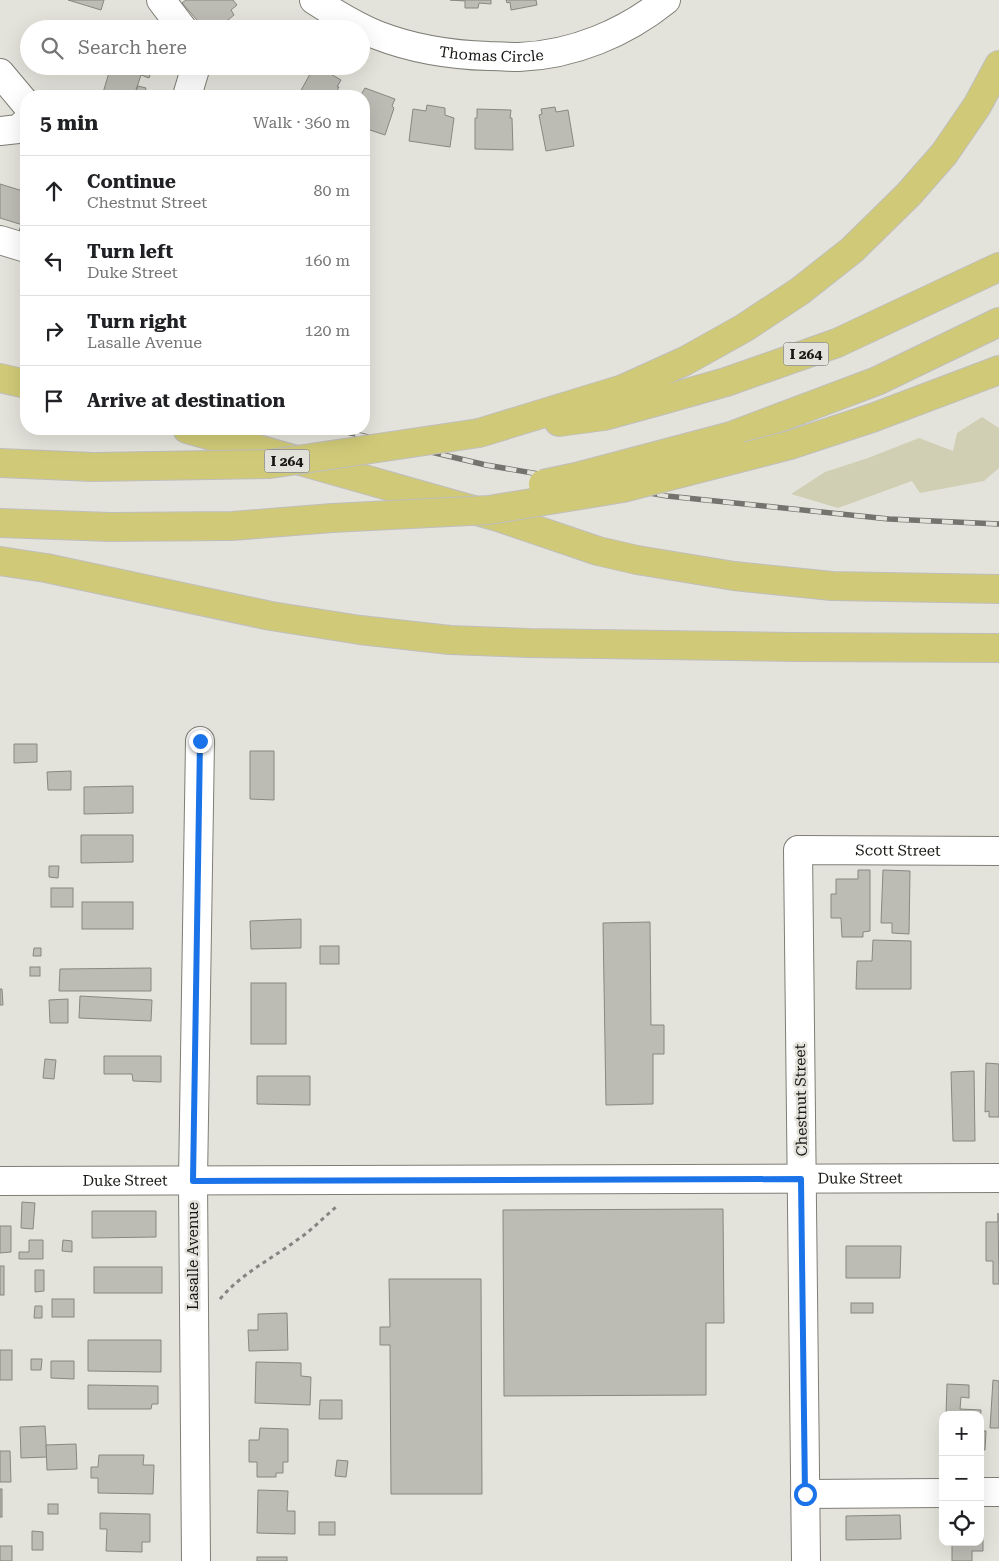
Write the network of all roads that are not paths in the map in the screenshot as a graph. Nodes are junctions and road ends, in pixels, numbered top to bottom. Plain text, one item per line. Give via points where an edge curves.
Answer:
1 (161, 0) edge
2 (314, 0) edge
3 (666, 0) edge
4 (176, 20) edge
5 (347, 20) edge
6 (370, 31) edge
7 (999, 65) edge
8 (0, 72) edge
9 (193, 75) edge
10 (189, 90) edge
11 (20, 97) edge
12 (20, 127) edge
13 (0, 131) edge
14 (0, 240) edge
15 (20, 246) edge
16 (999, 267) edge
17 (999, 322) edge
18 (999, 370) edge
19 (0, 378) edge
20 (20, 383) edge
21 (479, 434) junction
22 (207, 435) edge
23 (0, 463) edge
24 (332, 518) junction
25 (0, 523) edge
26 (0, 560) edge
27 (999, 588) edge
28 (999, 648) edge
29 (200, 741) dead end
30 (798, 850) joint
31 (999, 851) edge
32 (999, 1178) edge
33 (801, 1179) junction
34 (0, 1181) edge
35 (193, 1181) junction
36 (984, 1492) edge
37 (999, 1492) edge
38 (939, 1493) edge
39 (805, 1494) junction
40 (196, 1561) edge
41 (806, 1561) edge

1 - 4 street
2 - 5 street, Thomas Circle
3 - 6 street, Thomas Circle via 650,13 588,44 520,57 461,56 418,48
7 - 21 highway via 977,106 944,154 909,194 852,250 800,291 685,361 623,389
8 - 11 street
9 - 10 street
12 - 13 street
14 - 15 street
16 - 21 highway, I 264 via 837,343 726,382 604,416
17 - 24 highway, bridge via 877,381 731,436 554,482
18 - 24 highway, bridge via 790,445 623,488 489,510
19 - 20 highway
21 - 23 highway, I 264, bridge via 270,464 93,467
22 - 27 highway via 637,560 734,576 832,586
24 - 25 highway via 232,526 110,527
26 - 28 highway via 271,616 450,640
29 - 35 street, Lasalle Avenue
30 - 31 street, Scott Street
30 - 33 street, Chestnut Street
32 - 33 street, Duke Street
33 - 35 street, Duke Street
33 - 39 street, Chestnut Street
34 - 35 street, Duke Street
35 - 40 street, Lasalle Avenue
36 - 37 street
38 - 39 street
39 - 41 street, Chestnut Street

